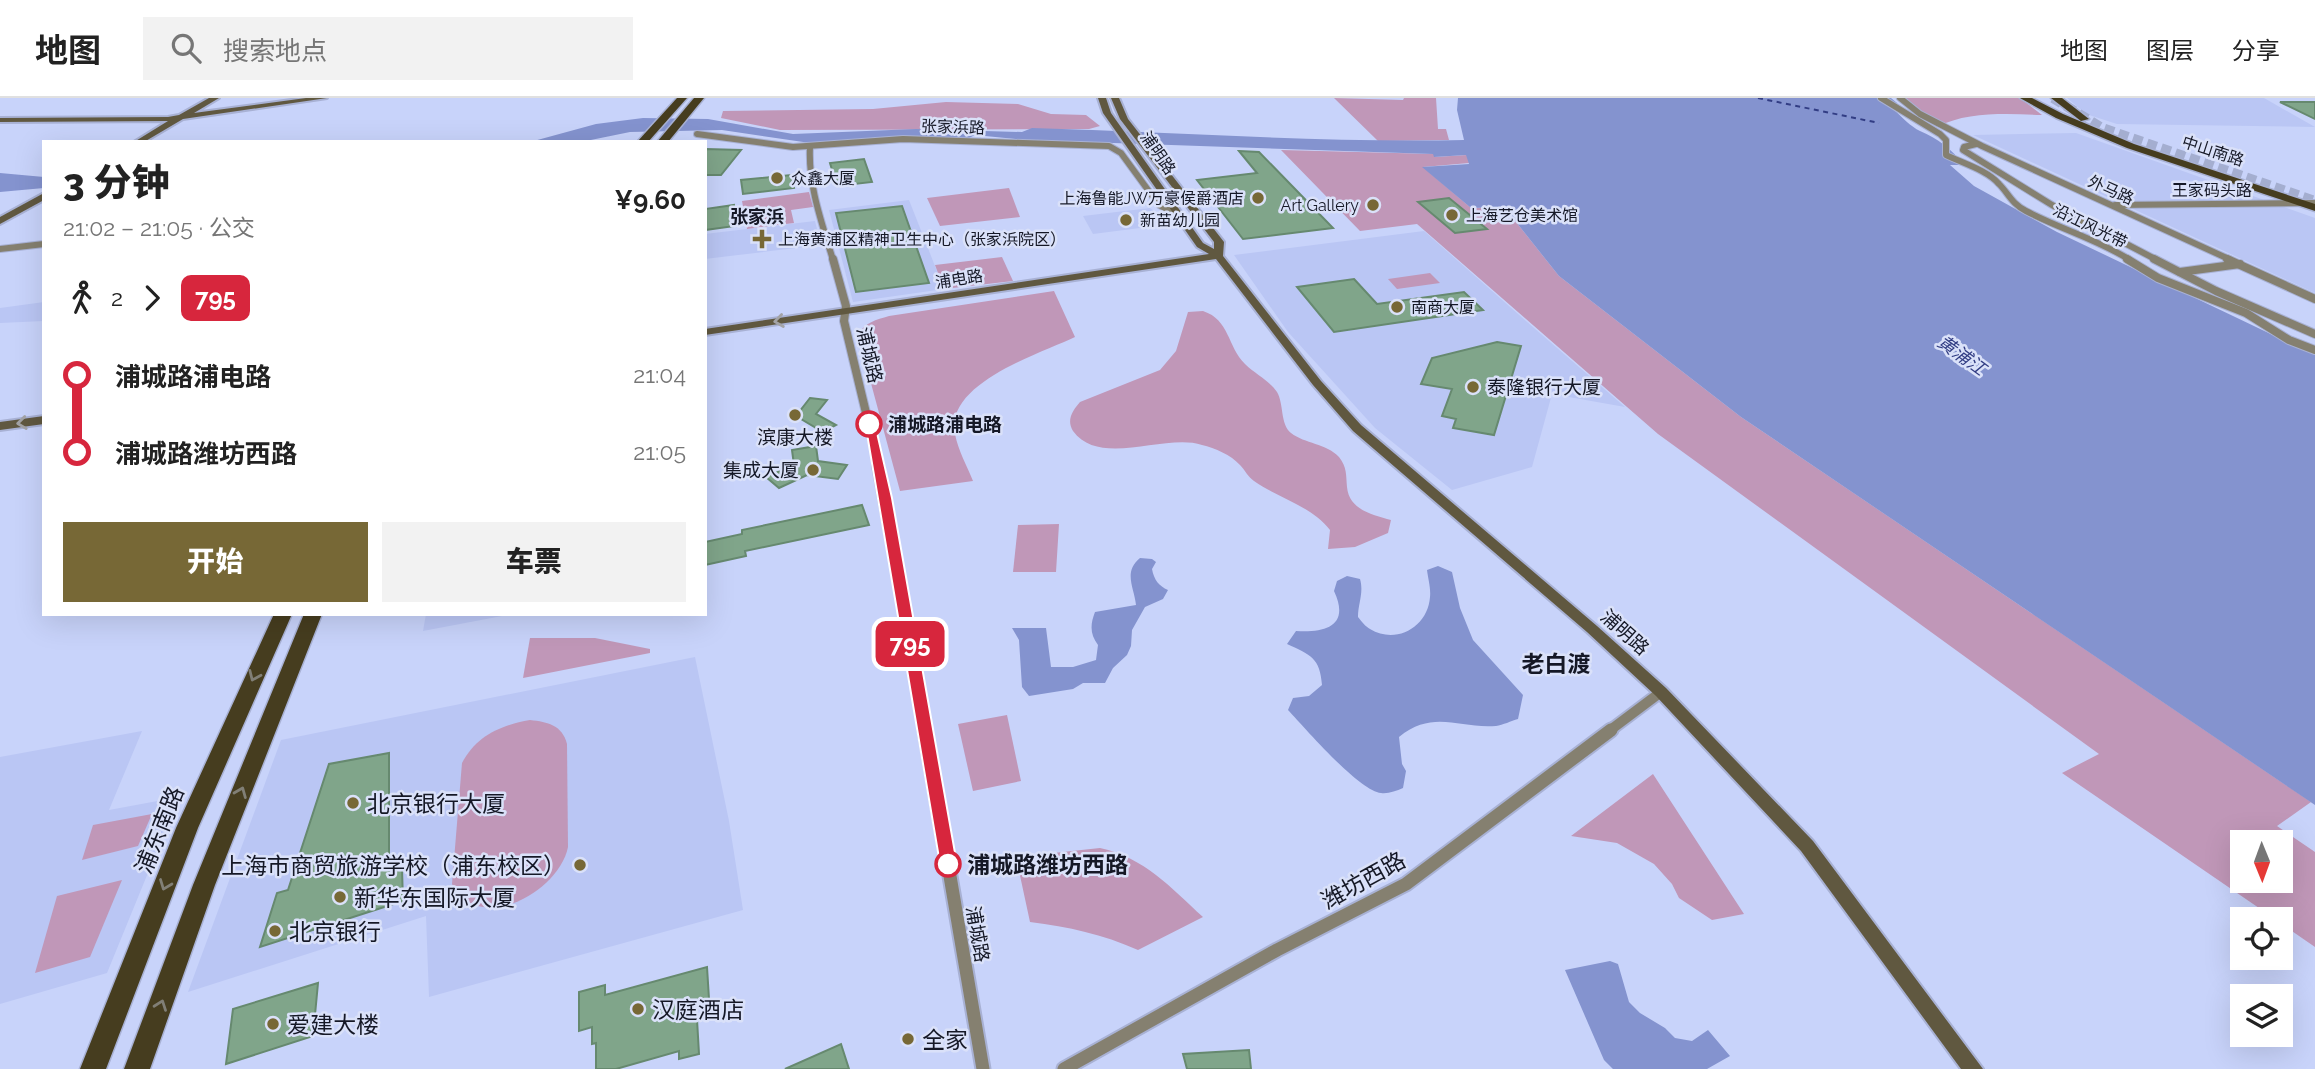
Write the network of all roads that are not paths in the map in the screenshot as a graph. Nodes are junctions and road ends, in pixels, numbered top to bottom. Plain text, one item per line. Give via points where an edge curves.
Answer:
1 (215, 98) edge
2 (323, 98) edge
3 (682, 98) edge
4 (699, 98) edge
5 (1102, 98) edge
6 (1115, 98) edge
7 (1881, 98) edge
8 (1900, 98) edge
9 (2025, 98) edge
10 (2037, 98) edge
11 (2046, 98) edge
12 (2056, 98) edge
13 (180, 117) junction
14 (0, 120) edge
15 (2102, 130) junction
16 (697, 134) dead end
17 (645, 139) edge
18 (665, 139) edge
19 (141, 140) edge
20 (2114, 141) junction
21 (1977, 144) junction
22 (810, 147) junction
23 (42, 197) edge
24 (2303, 204) junction
25 (2315, 204) edge
26 (2110, 205) junction
27 (1179, 215) junction
28 (0, 221) edge
29 (42, 244) edge
30 (0, 249) edge
31 (1218, 256) junction
32 (2240, 264) junction
33 (2180, 272) junction
34 (2158, 278) junction
35 (2315, 299) edge
36 (846, 312) junction
37 (707, 332) edge
38 (2315, 334) edge
39 (2315, 350) edge
40 (42, 420) edge
41 (0, 426) edge
42 (281, 616) edge
43 (312, 616) edge
44 (1661, 692) junction
45 (93, 1069) edge
46 (137, 1069) edge
47 (983, 1069) edge
48 (1064, 1069) edge
49 (1973, 1069) edge

1 - 13 main road
2 - 13 main road
3 - 17 main road
4 - 18 main road
5 - 27 main road, 浦明路
6 - 31 main road, 浦明路 via 1124,119 1219,242
7 - 34 street, 沿江风光带 via 1940,134 1946,140 1946,155 1989,176 2024,210 2107,246
8 - 21 street, 外马路
9 - 20 main road, 中山南路
10 - 20 main road, 中山南路
11 - 15 main road, 中山南路
12 - 15 main road, 中山南路
13 - 14 main road
13 - 19 main road
15 - 25 main road, 中山南路
16 - 22 street, 张家浜路
20 - 24 main road, 中山南路
21 - 26 street, 外马路
21 - 33 street via 1964,150 2052,205
22 - 27 street, 张家浜路 via 903,139 1109,146 1121,153 1159,205
22 - 36 street, 浦城路 via 812,186
23 - 28 main road
24 - 25 main road, 中山南路
24 - 26 street, 王家码头路
26 - 32 street, 外马路
27 - 31 main road, 浦明路 via 1200,245
29 - 30 street
31 - 36 main road, 浦电路
31 - 44 main road, 浦明路 via 1357,428
32 - 33 street
32 - 35 street, 外马路
33 - 34 street
33 - 38 street
34 - 39 street, 沿江风光带 via 2236,309
36 -> 37 main road, 浦电路
36 - 47 street, 浦城路 via 844,321 886,498
40 -> 41 main road
42 -> 45 main road, 浦东南路 via 187,828
46 -> 43 main road via 213,862
44 - 48 street, 潍坊西路 via 1406,884
44 - 49 main road, 浦明路 via 1807,846

